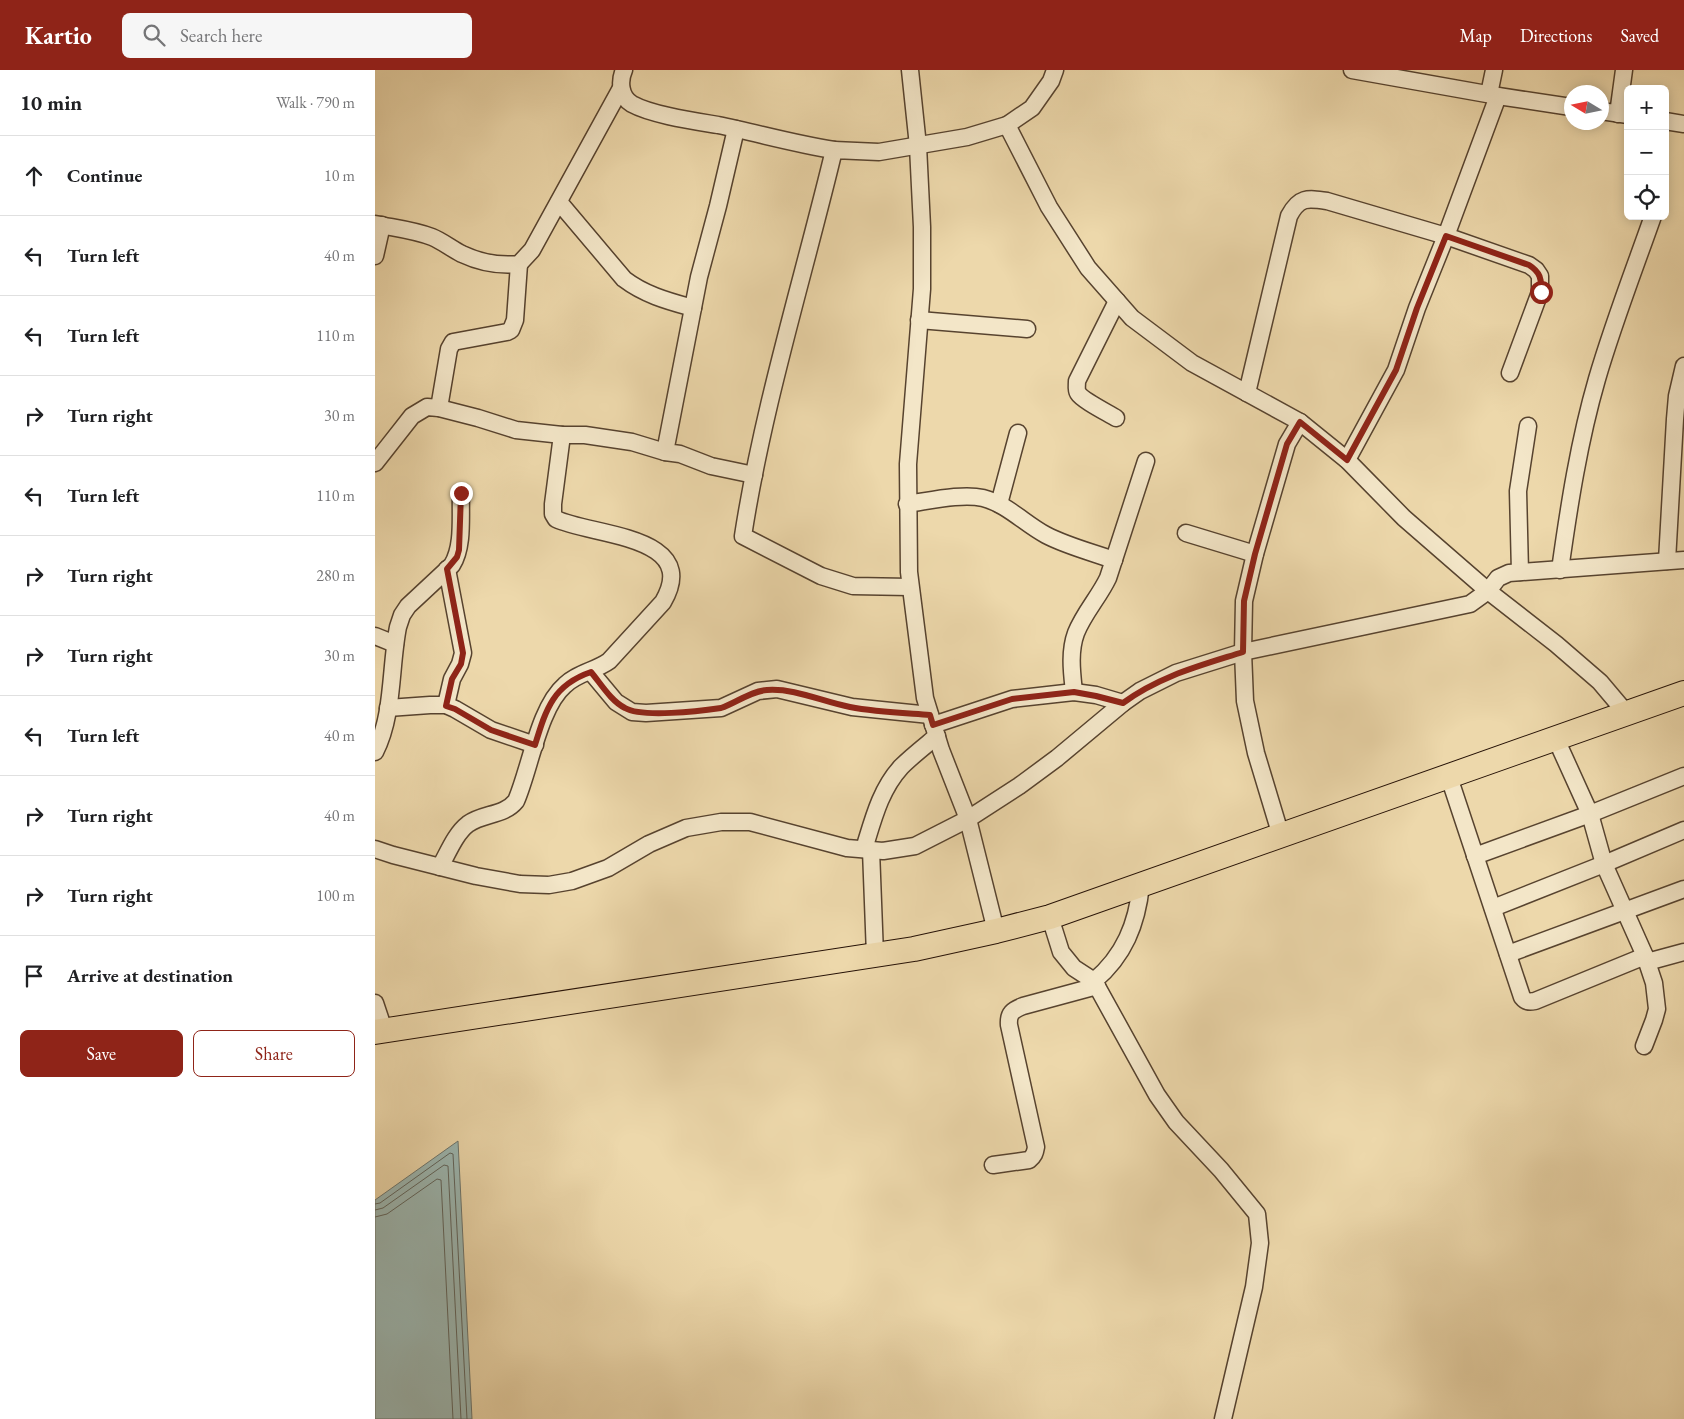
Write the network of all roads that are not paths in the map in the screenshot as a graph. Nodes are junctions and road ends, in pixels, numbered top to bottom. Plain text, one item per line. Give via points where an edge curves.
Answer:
1 (910, 70) edge
2 (1055, 70) edge
3 (1351, 70) edge
4 (1494, 70) edge
5 (1624, 70) edge
6 (620, 76) edge
7 (1494, 95) junction
8 (1564, 106) edge
9 (1609, 112) edge
10 (1623, 115) edge
11 (1669, 122) edge
12 (1684, 124) edge
13 (1007, 126) junction
14 (736, 129) junction
15 (918, 146) junction
16 (834, 150) junction
17 (559, 202) junction
18 (1652, 220) edge
19 (378, 225) edge
20 (1446, 236) junction
21 (375, 256) edge
22 (519, 264) junction
23 (1117, 301) junction
24 (693, 308) junction
25 (919, 320) junction
26 (1027, 329) dead end
27 (1684, 366) edge
28 (1510, 373) dead end
29 (1247, 393) junction
30 (439, 408) junction
31 (1116, 418) dead end
32 (1300, 422) junction
33 (1529, 426) dead end
34 (1018, 433) dead end
35 (562, 436) junction
36 (665, 452) junction
37 (1347, 460) junction
38 (1146, 461) dead end
39 (375, 463) edge
40 (754, 475) junction
41 (461, 493) dead end
42 (907, 504) junction
43 (999, 504) junction
44 (1186, 533) dead end
45 (1255, 554) junction
46 (1114, 560) junction
47 (1684, 560) edge
48 (1667, 561) junction
49 (447, 569) junction
50 (1560, 570) junction
51 (1520, 572) junction
52 (910, 587) junction
53 (1488, 591) junction
54 (375, 636) edge
55 (395, 644) junction
56 (1243, 652) junction
57 (591, 672) junction
58 (1074, 692) junction
59 (1684, 693) edge
60 (1123, 703) junction
61 (446, 706) junction
62 (388, 708) junction
63 (1627, 714) junction
64 (933, 726) junction
65 (1555, 739) junction
66 (535, 745) junction
67 (375, 752) edge
68 (1684, 776) edge
69 (1449, 777) junction
70 (1589, 814) junction
71 (968, 819) junction
72 (1684, 830) edge
73 (1281, 836) junction
74 (375, 849) edge
75 (868, 850) junction
76 (1475, 856) junction
77 (1604, 864) junction
78 (440, 866) junction
79 (1141, 886) junction
80 (1684, 889) edge
81 (1493, 908) junction
82 (1626, 912) junction
83 (1050, 917) junction
84 (996, 931) junction
85 (1684, 952) edge
86 (1508, 954) junction
87 (875, 955) junction
88 (1646, 959) junction
89 (1095, 984) junction
90 (375, 1003) edge
91 (379, 1031) edge
92 (1644, 1046) dead end
93 (993, 1165) dead end
94 (1223, 1419) edge

1 - 15 street
2 - 13 street via 1032,108
3 - 7 street
4 - 7 street
5 - 10 street
6 - 14 street via 623,96 631,104 657,113
6 - 17 street
7 - 8 street
7 - 20 street
9 - 10 street
11 - 12 street
13 - 15 street
13 - 23 street via 1087,268
14 - 16 street
14 - 24 street
15 - 16 street via 879,152
15 - 25 street via 922,228
16 - 40 street
17 - 22 street via 532,250
17 - 24 street via 624,279 653,296
18 - 50 street via 1597,378 1572,491
19 - 21 street
19 - 22 street via 427,235 479,260
20 - 28 street via 1529,265 1541,276 1541,292
20 - 29 street via 1327,201 1301,201 1289,216
20 - 37 street via 1396,370
22 - 30 street via 515,320 511,330 451,344
23 - 29 street via 1132,318 1192,363
23 - 31 street via 1077,382 1078,393 1083,398
24 - 36 street
25 - 26 street
25 - 42 street
27 - 48 street via 1677,396
29 - 32 street
30 - 35 street via 516,430
30 - 39 street via 427,407 412,416
32 - 37 street
32 - 45 street via 1287,444
33 - 51 street via 1517,491
34 - 43 street
35 - 36 street via 585,435 632,442
35 - 57 street via 553,504 556,519 642,542 664,558 671,574 669,592 663,602 609,661
36 - 40 street
37 - 53 street via 1404,518
38 - 46 street
40 - 52 street via 743,536 821,576 853,586
41 - 49 street via 459,550
42 - 43 street via 973,497
42 - 52 street
43 - 46 street via 1047,536
44 - 45 street
45 - 56 street via 1244,601
46 - 58 street via 1101,592 1075,635 1071,660
47 - 48 street
48 - 50 street
49 - 55 street via 409,606 400,621
49 - 61 street via 463,653 452,679
50 - 51 street
51 - 53 street via 1498,578
52 - 64 street via 925,698
53 - 56 street via 1470,604
53 - 63 street via 1599,682
54 - 55 street
55 - 62 street
56 - 60 street via 1176,673
56 - 73 street via 1245,701 1256,753
57 - 64 street via 616,702 632,712 721,708 758,691 777,690
57 - 66 street via 565,684 556,694
58 - 60 street
58 - 64 street via 1012,699
59 - 63 highway
60 - 71 street via 1057,758
61 - 62 street
61 - 66 street via 491,730
62 - 67 street
63 - 65 highway
64 - 71 street
64 - 75 street via 885,789 875,813
65 - 69 highway
65 - 70 street
66 - 78 street via 516,801 505,811 468,824
68 - 70 street
69 - 73 highway
69 - 76 street
70 - 76 street
70 - 77 street
71 - 75 street via 915,846
71 - 84 street
72 - 77 street
73 - 79 highway
74 - 78 street
75 - 78 street via 847,848 751,822 721,822 686,828 649,844 608,868 572,881 549,885 520,884
75 - 87 street
76 - 81 street
77 - 81 street
77 - 82 street
79 - 83 highway
79 - 89 street via 1132,926 1118,956
80 - 82 street
81 - 86 street
82 - 86 street
82 - 88 street
83 - 84 highway
83 - 89 street via 1061,952 1074,968
84 - 87 highway
85 - 88 street
86 - 88 street via 1523,997 1530,1002
87 - 91 highway
88 - 92 street via 1654,983 1657,1009
89 - 93 street via 1014,1009 1011,1013 1009,1025 1036,1147 1029,1160
89 - 94 street via 1176,1122 1257,1214 1260,1243 1253,1287
90 - 91 street

